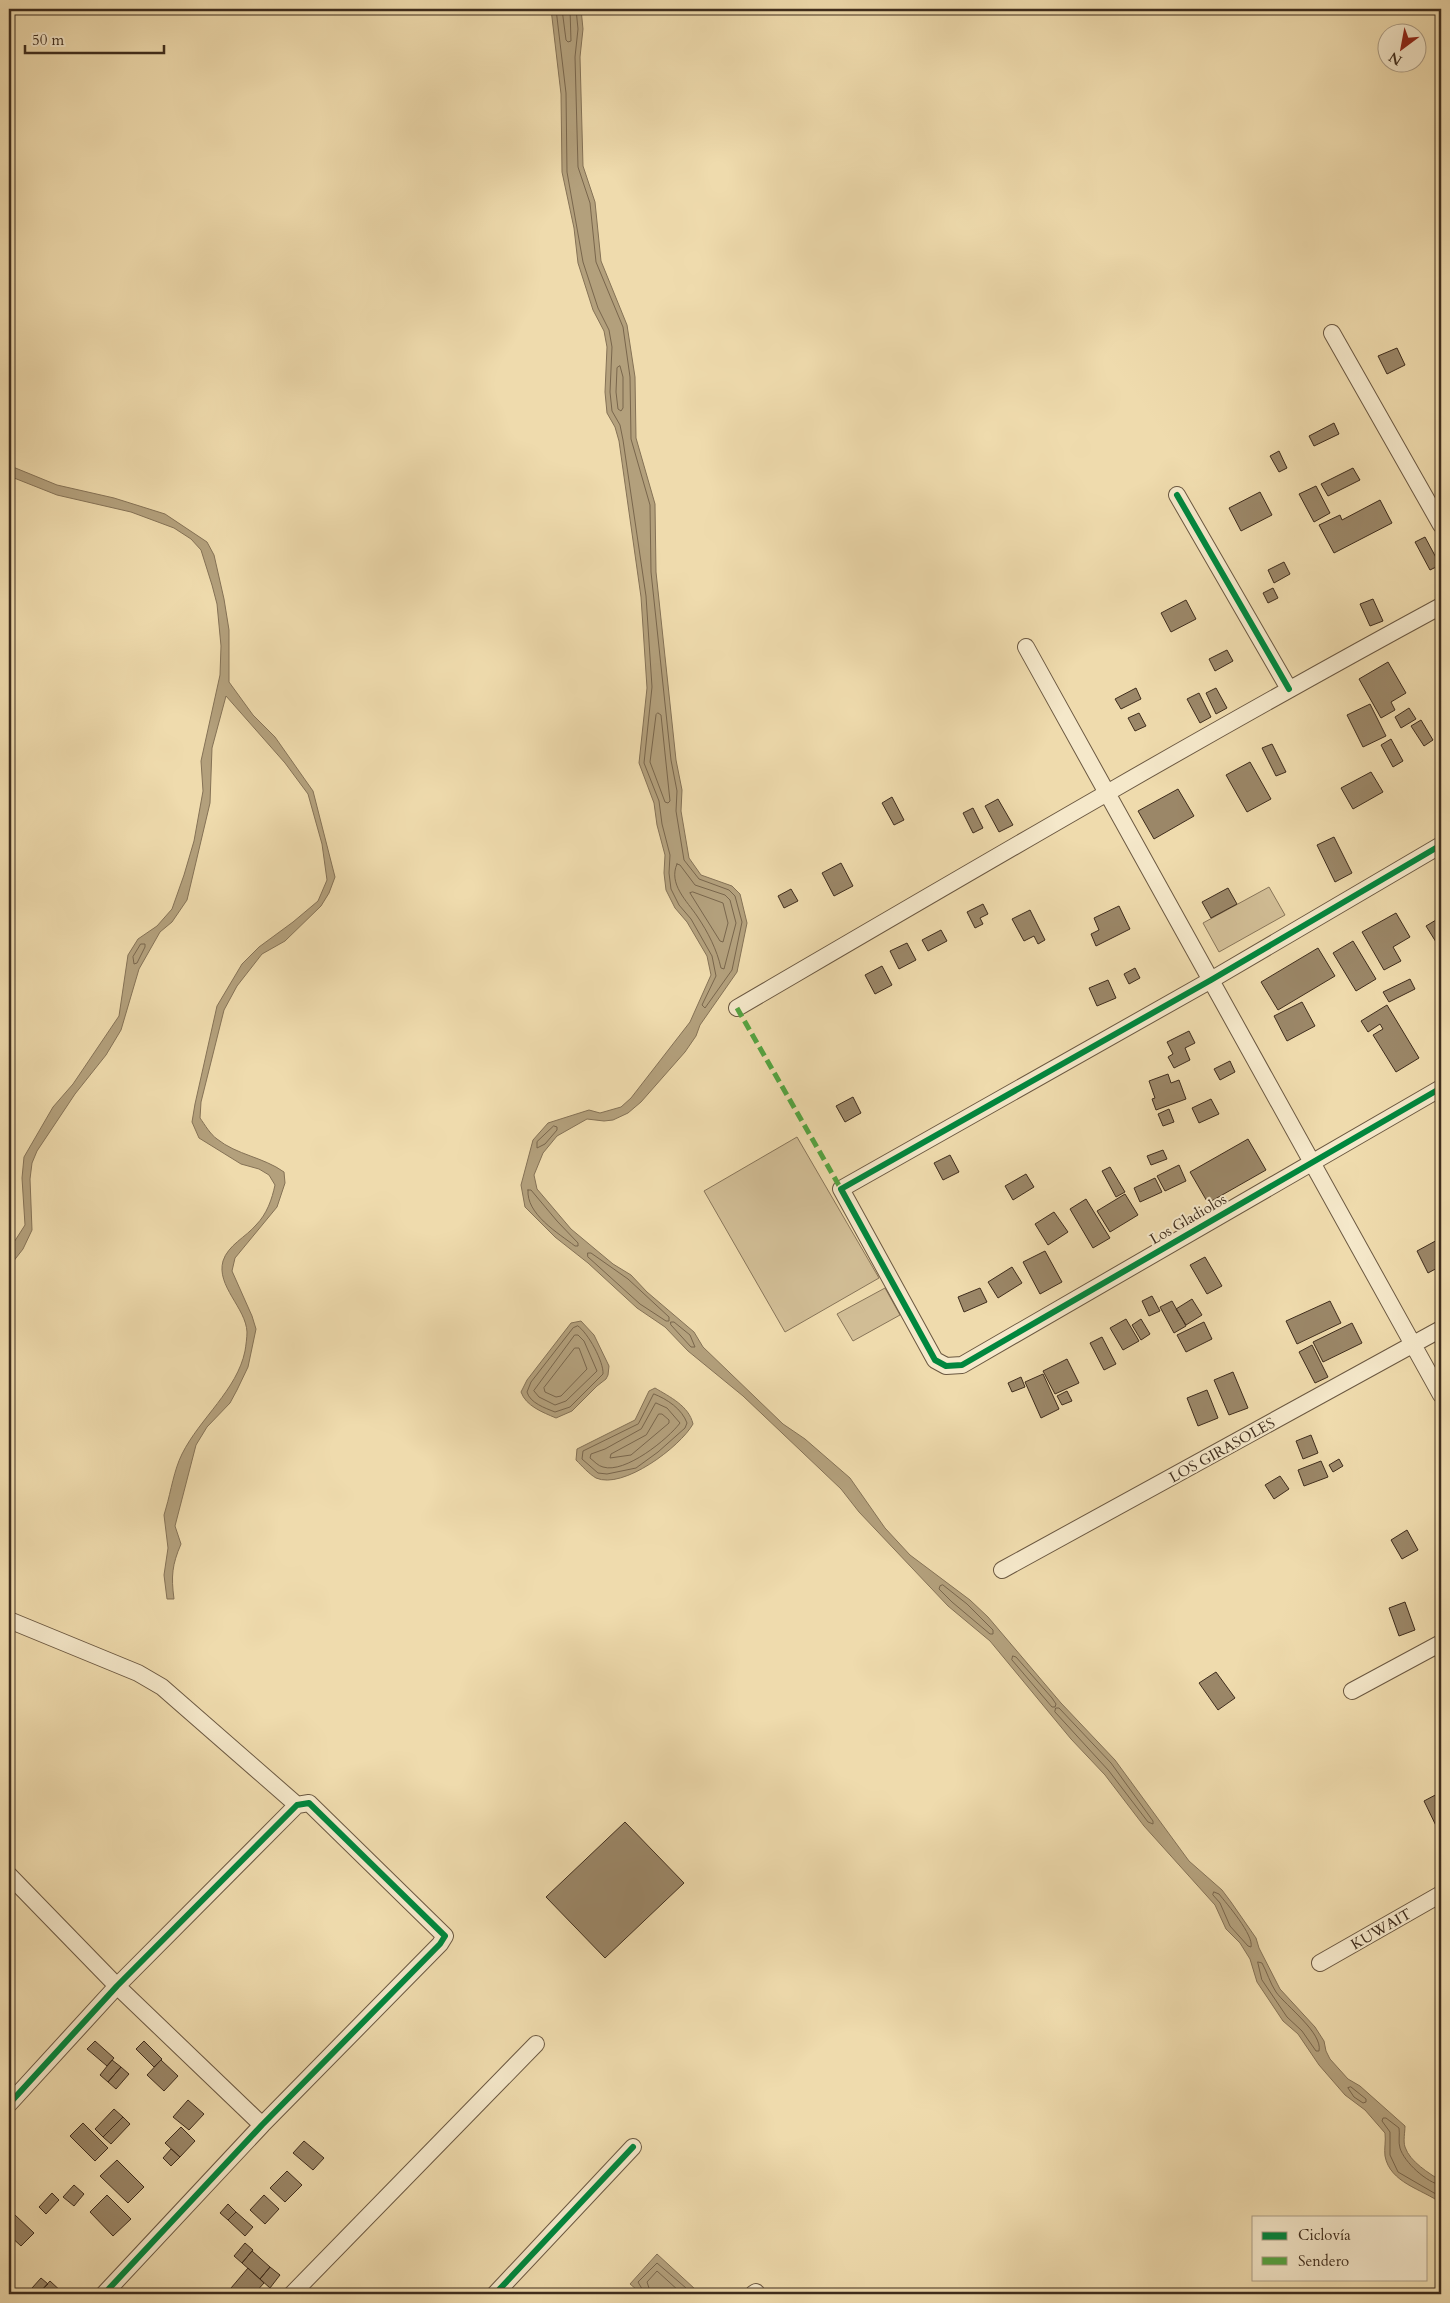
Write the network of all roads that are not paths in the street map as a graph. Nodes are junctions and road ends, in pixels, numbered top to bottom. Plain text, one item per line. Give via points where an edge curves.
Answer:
1 (1332, 333) dead end
2 (1177, 495) dead end
3 (1441, 526) edge
4 (1441, 606) edge
5 (1026, 647) dead end
6 (1289, 688) junction
7 (1107, 792) junction
8 (1441, 845) edge
9 (1211, 980) junction
10 (737, 1008) dead end
11 (1441, 1088) edge
12 (1312, 1162) junction
13 (1441, 1329) edge
14 (1413, 1345) junction
15 (1441, 1396) edge
16 (1002, 1570) dead end
17 (9, 1620) edge
18 (1441, 1643) edge
19 (1352, 1691) dead end
20 (297, 1805) junction
21 (9, 1876) edge
22 (1441, 1894) edge
23 (1320, 1963) dead end
24 (117, 1986) junction
25 (536, 2044) dead end
26 (9, 2104) edge
27 (262, 2125) junction
28 (633, 2147) dead end
29 (104, 2294) edge
30 (292, 2294) edge
31 (495, 2294) edge

1 - 3 street
2 - 6 street
4 - 6 street
5 - 7 street
6 - 7 street
7 - 9 street
7 - 10 street
8 - 9 street
9 - 12 street
9 - 12 street, Los Gladiolos via 841,1189 935,1360 946,1366 962,1365
11 - 12 street, Los Gladiolos
12 - 14 street
13 - 14 street, LOS GIRASOLES
14 - 15 street
14 - 16 street, LOS GIRASOLES
17 - 20 street via 138,1673 162,1687
18 - 19 street
20 - 24 street
20 - 27 street via 309,1803 445,1936
21 - 24 street
22 - 23 street, KUWAIT
24 - 26 street
24 - 27 street
25 - 30 street
27 - 29 street
28 - 31 street

